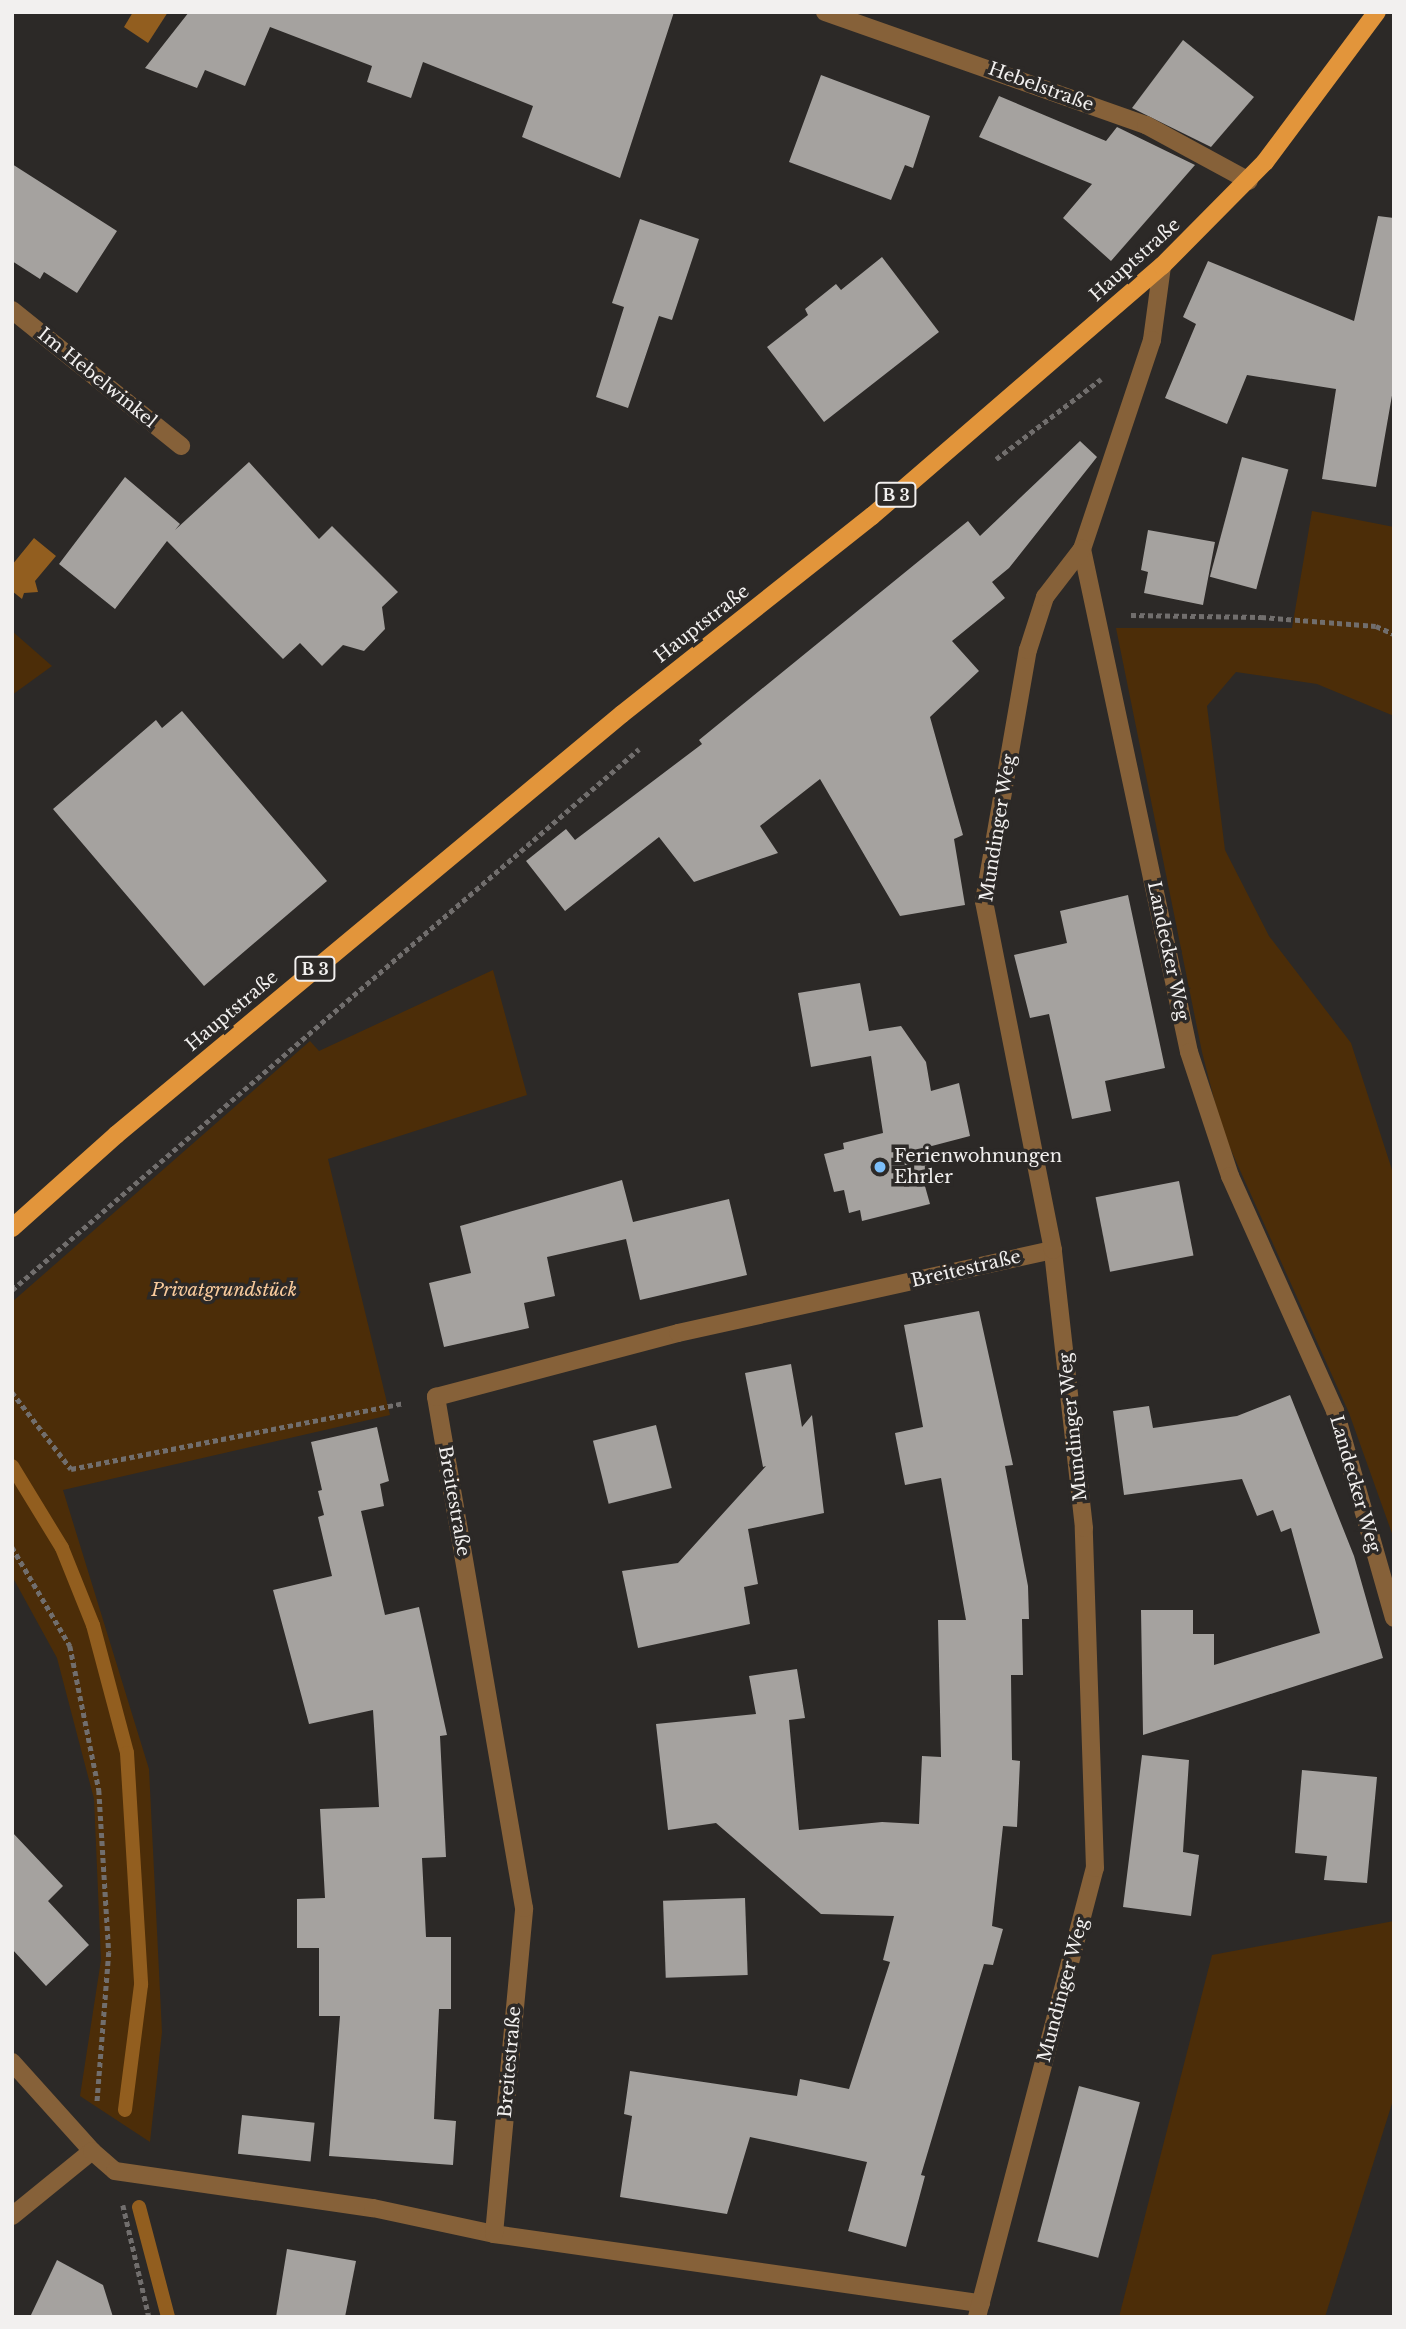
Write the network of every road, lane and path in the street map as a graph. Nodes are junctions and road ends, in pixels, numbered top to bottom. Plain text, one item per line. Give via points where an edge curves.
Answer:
1 (825, 12) edge
2 (1377, 12) edge
3 (1249, 181) junction
4 (1162, 266) junction
5 (12, 310) edge
6 (1152, 340) junction
7 (181, 446) dead end
8 (986, 467) dead end
9 (1082, 549) junction
10 (1098, 615) junction
11 (1394, 634) edge
12 (642, 747) dead end
13 (12, 1227) edge
14 (1053, 1250) junction
15 (12, 1290) edge
16 (12, 1392) edge
17 (436, 1397) junction
18 (12, 1547) edge
19 (1394, 1618) edge
20 (12, 2062) edge
21 (92, 2151) junction
22 (115, 2171) junction
23 (12, 2216) edge
24 (494, 2234) junction
25 (979, 2310) edge
26 (149, 2317) edge

1 - 3 street, Hebelstraße via 1146,125
2 - 3 main road, Hauptstraße / B 3
3 - 4 main road, Hauptstraße / B 3
4 - 6 street
4 - 13 main road, Hauptstraße / B 3 via 872,516 548,775
5 - 7 street, Im Hebelwinkel
6 - 8 path
6 - 9 street
9 - 10 street, Landecker Weg
9 - 14 street, Mundinger Weg via 1045,597 1028,650 984,901
10 - 11 path via 1261,617 1376,626
10 - 19 street, Landecker Weg via 1189,1052 1230,1177 1335,1410
12 - 15 path
14 - 17 street, Breitestraße via 678,1333
14 - 25 street, Mundinger Weg via 1084,1528 1095,1868
16 - 17 path via 71,1469
17 - 24 street, Breitestraße via 524,1908
18 - 21 path via 70,1646 99,1790 109,1952
20 - 21 street
21 - 22 street
21 - 23 street
22 - 24 street via 373,2208
22 - 26 path
24 - 25 street

